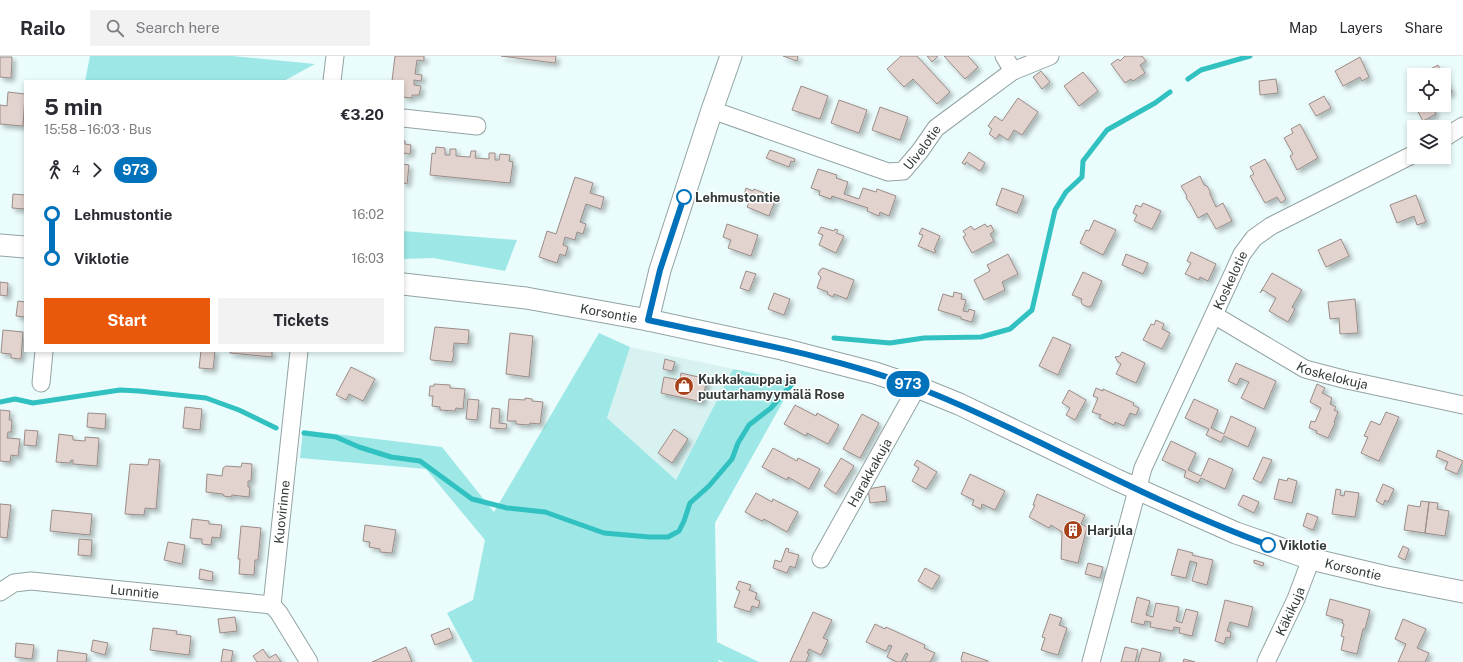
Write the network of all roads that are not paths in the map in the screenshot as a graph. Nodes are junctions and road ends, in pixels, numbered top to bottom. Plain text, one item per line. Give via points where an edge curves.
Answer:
1 (335, 56) edge
2 (731, 56) edge
3 (1004, 56) edge
4 (1050, 56) edge
5 (1013, 71) junction
6 (332, 80) edge
7 (712, 110) junction
8 (404, 118) edge
9 (477, 126) dead end
10 (1463, 126) edge
11 (1451, 134) edge
12 (1407, 158) edge
13 (0, 244) edge
14 (24, 247) edge
15 (404, 284) edge
16 (1214, 315) junction
17 (648, 320) junction
18 (44, 352) edge
19 (299, 352) edge
20 (41, 383) dead end
21 (917, 387) junction
22 (1463, 405) edge
23 (1138, 489) junction
24 (821, 558) dead end
25 (1310, 559) junction
26 (0, 592) edge
27 (1463, 592) edge
28 (272, 605) junction
29 (309, 662) edge
30 (1091, 662) edge
31 (1266, 662) edge

1 - 6 street
2 - 7 main road
3 - 5 street
4 - 5 street, Uivelotie
5 - 7 street, Uivelotie via 936,128 920,152 902,171 888,172
7 - 17 main road via 660,270
8 - 9 street
10 - 11 street
12 - 16 street, Koskelotie via 1271,226 1254,238 1242,254
13 - 14 main road
15 - 17 main road, Korsontie via 526,298
16 - 22 street, Koskelokuja via 1305,369
16 - 23 street, Koskelotie via 1144,468
17 - 21 main road, Korsontie via 790,351 875,373
18 - 20 street
19 - 28 street, Kuovirinne
21 - 23 main road, Korsontie via 959,404
21 - 24 street, Harakkakuja
23 - 25 main road, Korsontie via 1236,533
23 - 30 street
25 - 27 main road, Korsontie
25 - 31 street, Käkikuja via 1296,599
26 - 28 street, Lunnitie via 14,583 31,581
28 - 29 street

